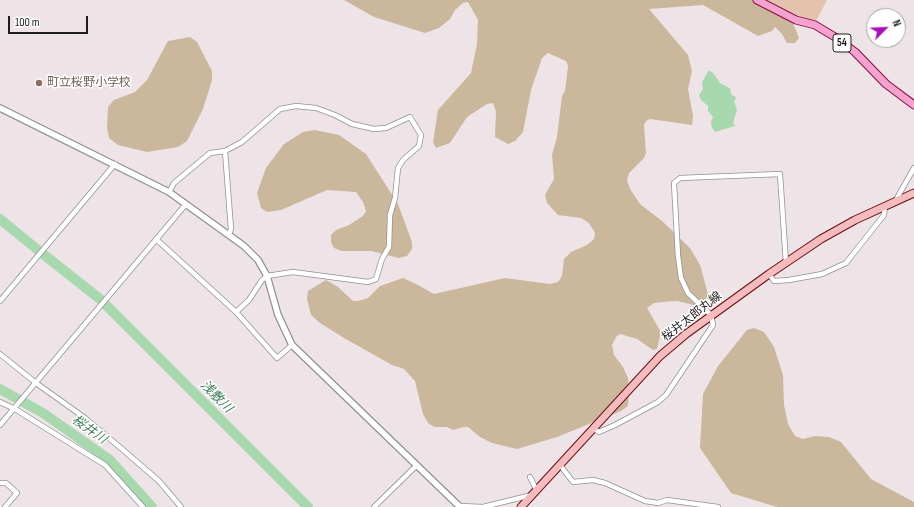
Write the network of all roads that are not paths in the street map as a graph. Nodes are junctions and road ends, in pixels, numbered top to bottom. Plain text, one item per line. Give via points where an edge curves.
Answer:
1 (757, 0) edge
2 (914, 105) edge
3 (0, 108) edge
4 (224, 151) junction
5 (115, 164) junction
6 (914, 168) edge
7 (168, 192) junction
8 (914, 193) edge
9 (897, 200) junction
10 (186, 204) junction
11 (885, 206) junction
12 (229, 234) junction
13 (156, 239) junction
14 (786, 263) junction
15 (769, 274) junction
16 (267, 276) junction
17 (0, 301) edge
18 (236, 312) junction
19 (711, 315) junction
20 (292, 345) junction
21 (0, 354) edge
22 (36, 383) junction
23 (0, 402) edge
24 (15, 409) junction
25 (0, 425) edge
26 (594, 429) junction
27 (417, 465) junction
28 (560, 466) junction
29 (530, 477) dead end
30 (0, 483) edge
31 (535, 493) junction
32 (5, 507) edge
33 (143, 507) edge
34 (181, 507) edge
35 (374, 507) edge
36 (460, 507) edge
37 (521, 507) edge
38 (718, 507) edge

1 - 2 main road, 54 via 796,20 815,25 835,37 855,52 886,84
3 - 5 street
4 - 7 street via 207,155 174,183
4 - 12 street via 231,229
4 - 16 street via 242,142 280,110 296,106 316,108 352,124 374,129 386,128 410,117 421,135 419,146 398,168 395,198 390,215 389,247 376,279 368,282 293,272
5 - 7 street
5 - 17 street
6 - 9 street
7 - 10 street
8 - 9 main road, 桜井太郎丸線
9 - 11 main road, 桜井太郎丸線
10 - 12 street
10 - 13 street
11 - 14 main road, 桜井太郎丸線 via 840,228
11 - 15 street via 884,215 846,263 822,274 789,280 774,281
12 - 16 street via 258,260
13 - 18 street
13 - 22 street
14 - 15 main road, 桜井太郎丸線
14 - 19 street via 780,174 680,178 674,183 681,278 688,293
15 - 19 main road, 桜井太郎丸線
16 - 18 street via 249,300
16 - 20 street via 278,315
18 - 20 street via 277,358
19 - 26 main road, 桜井太郎丸線 via 660,356
19 - 26 street via 713,325 666,395 615,425 599,432
20 - 27 street
21 - 22 street
22 - 24 street
22 - 34 street via 85,418 122,449 159,481
23 - 24 street
24 - 25 street
24 - 33 street via 105,465
26 - 28 main road, 桜井太郎丸線
27 - 35 street
27 - 36 street
28 - 31 main road, 桜井太郎丸線
28 - 38 street via 573,482 593,480 605,483 644,501 658,503 667,500
29 - 31 street
30 - 32 street via 6,483 17,493
31 - 36 street via 483,507
31 - 37 main road, 桜井太郎丸線

